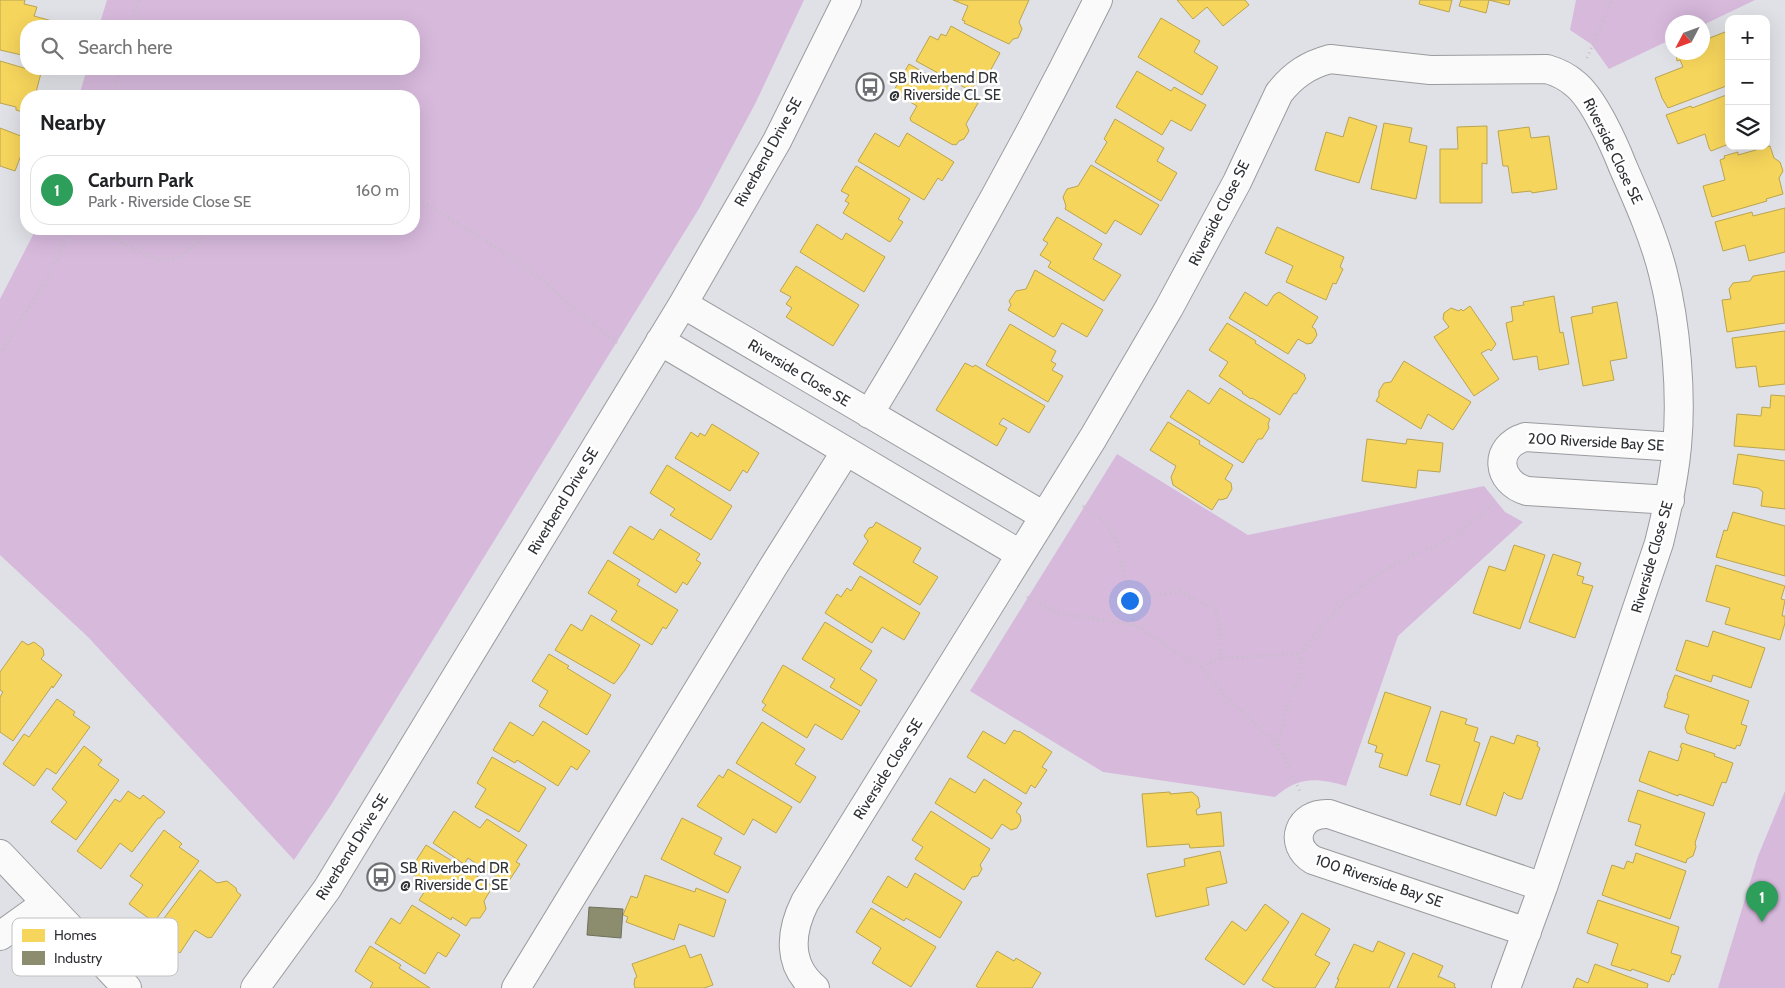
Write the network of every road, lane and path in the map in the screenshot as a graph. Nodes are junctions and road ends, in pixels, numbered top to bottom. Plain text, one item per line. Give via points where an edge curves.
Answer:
1 (139, 0) edge
2 (847, 0) edge
3 (1098, 0) edge
4 (1612, 0) edge
5 (134, 20) edge
6 (119, 75) edge
7 (1575, 83) junction
8 (115, 90) edge
9 (420, 201) edge
10 (67, 235) edge
11 (107, 235) edge
12 (204, 235) edge
13 (683, 304) junction
14 (660, 341) junction
15 (617, 343) dead end
16 (0, 354) edge
17 (869, 414) junction
18 (1677, 447) junction
19 (846, 451) junction
20 (1510, 483) junction
21 (1060, 490) junction
22 (1670, 500) junction
23 (1044, 516) junction
24 (1020, 554) junction
25 (1003, 581) junction
26 (1131, 604) junction
27 (1134, 625) junction
28 (1301, 654) junction
29 (1221, 658) junction
30 (1201, 668) junction
31 (1278, 745) junction
32 (1315, 814) junction
33 (0, 854) edge
34 (1543, 887) junction
35 (46, 903) junction
36 (25, 918) edge
37 (60, 918) edge
38 (12, 927) edge
39 (1527, 932) junction
40 (0, 936) edge
41 (116, 976) edge
42 (127, 988) edge
43 (255, 988) edge
44 (516, 988) edge
45 (815, 988) edge
46 (1506, 988) edge

1 - 5 path
2 - 13 street, Riverbend Drive SE via 777,140
3 - 17 street via 1052,94
4 - 7 path
6 - 8 path
7 - 18 street, Riverside Close SE via 1585,93 1619,156 1663,273 1674,327 1679,404
7 - 21 street, Riverside Close SE via 1547,68 1430,70 1330,59 1314,63 1287,82 1170,308
9 - 15 path via 538,276
10 - 16 path via 52,268
11 - 12 path via 160,260 180,257
13 - 14 street, Riverbend Drive SE
13 - 17 street, Riverside Close SE
14 - 19 street
14 - 43 street, Riverbend Drive SE via 333,880
17 - 23 street, Riverside Close SE
18 - 20 street, 200 Riverside Bay SE via 1525,437 1517,439 1505,451 1503,468
18 - 22 street, Riverside Close SE
19 - 24 street
19 - 44 street
20 - 22 street via 1527,491
20 - 28 path via 1495,502 1470,523 1371,580 1332,614
21 - 23 street, Riverside Close SE
21 - 26 path via 1105,522 1118,544
22 - 34 street, Riverside Close SE via 1659,543
23 - 24 street, Riverside Close SE
24 - 25 street, Riverside Close SE
25 - 27 path via 1029,598 1064,614
25 - 45 street, Riverside Close SE via 798,916 794,950 806,981
26 - 27 path
26 - 29 path via 1147,597 1180,591 1216,610
27 - 30 path
28 - 29 path
28 - 31 path via 1301,674 1288,702
29 - 30 path
30 - 31 path via 1224,695
31 - 32 path via 1296,784
32 - 34 street via 1329,814
32 - 39 street, 100 Riverside Bay SE via 1299,832 1301,848 1313,860
33 - 35 street
34 - 39 street, Riverside Close SE
35 - 36 street
35 - 37 street
38 - 40 street
39 - 46 street, Riverside Close SE
41 - 42 street

